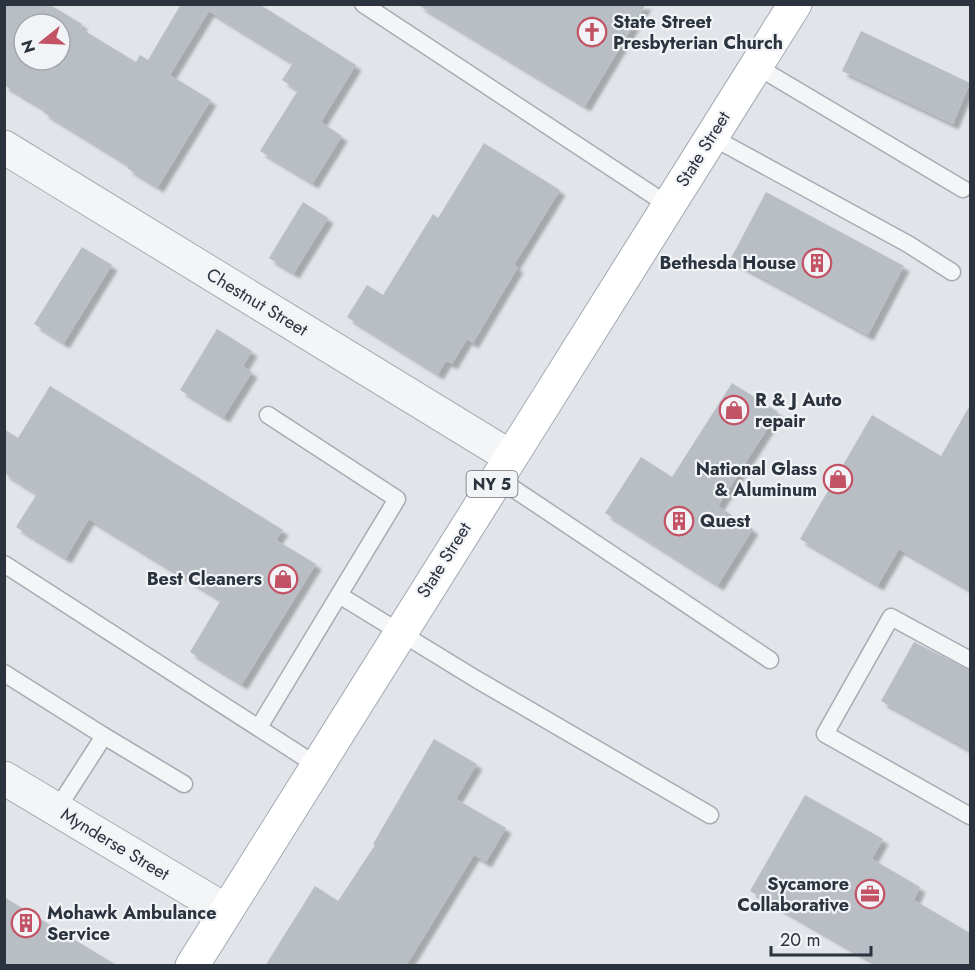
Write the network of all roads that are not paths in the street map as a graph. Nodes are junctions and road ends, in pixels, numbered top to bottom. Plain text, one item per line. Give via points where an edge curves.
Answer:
1 (363, 4) edge
2 (795, 4) edge
3 (756, 66) junction
4 (711, 137) junction
5 (4, 147) edge
6 (963, 189) dead end
7 (668, 205) junction
8 (952, 272) dead end
9 (268, 416) dead end
10 (503, 467) junction
11 (4, 564) edge
12 (339, 595) junction
13 (399, 632) junction
14 (770, 660) dead end
15 (970, 660) edge
16 (4, 673) edge
17 (259, 727) junction
18 (104, 736) junction
19 (316, 765) junction
20 (4, 778) edge
21 (184, 784) dead end
22 (57, 809) junction
23 (710, 815) dead end
24 (970, 816) edge
25 (225, 910) junction
26 (192, 966) edge

1 - 7 lane
2 - 3 main road, State Street / NY 5
3 - 4 main road, State Street / NY 5
3 - 6 lane
4 - 7 main road, State Street / NY 5
4 - 8 lane
5 - 10 street, Chestnut Street
7 - 10 main road, State Street / NY 5
9 - 12 lane via 397,499
10 - 13 main road, State Street / NY 5
10 - 14 lane
11 - 17 lane
12 - 13 lane
12 - 17 lane
13 - 19 main road, State Street / NY 5
13 - 23 lane
15 - 24 lane via 891,616 825,734
16 - 18 lane
17 - 19 lane
18 - 21 lane
18 - 22 lane
19 - 25 main road, State Street / NY 5
20 - 22 street, Mynderse Street
22 - 25 street, Mynderse Street
25 - 26 main road, State Street / NY 5

